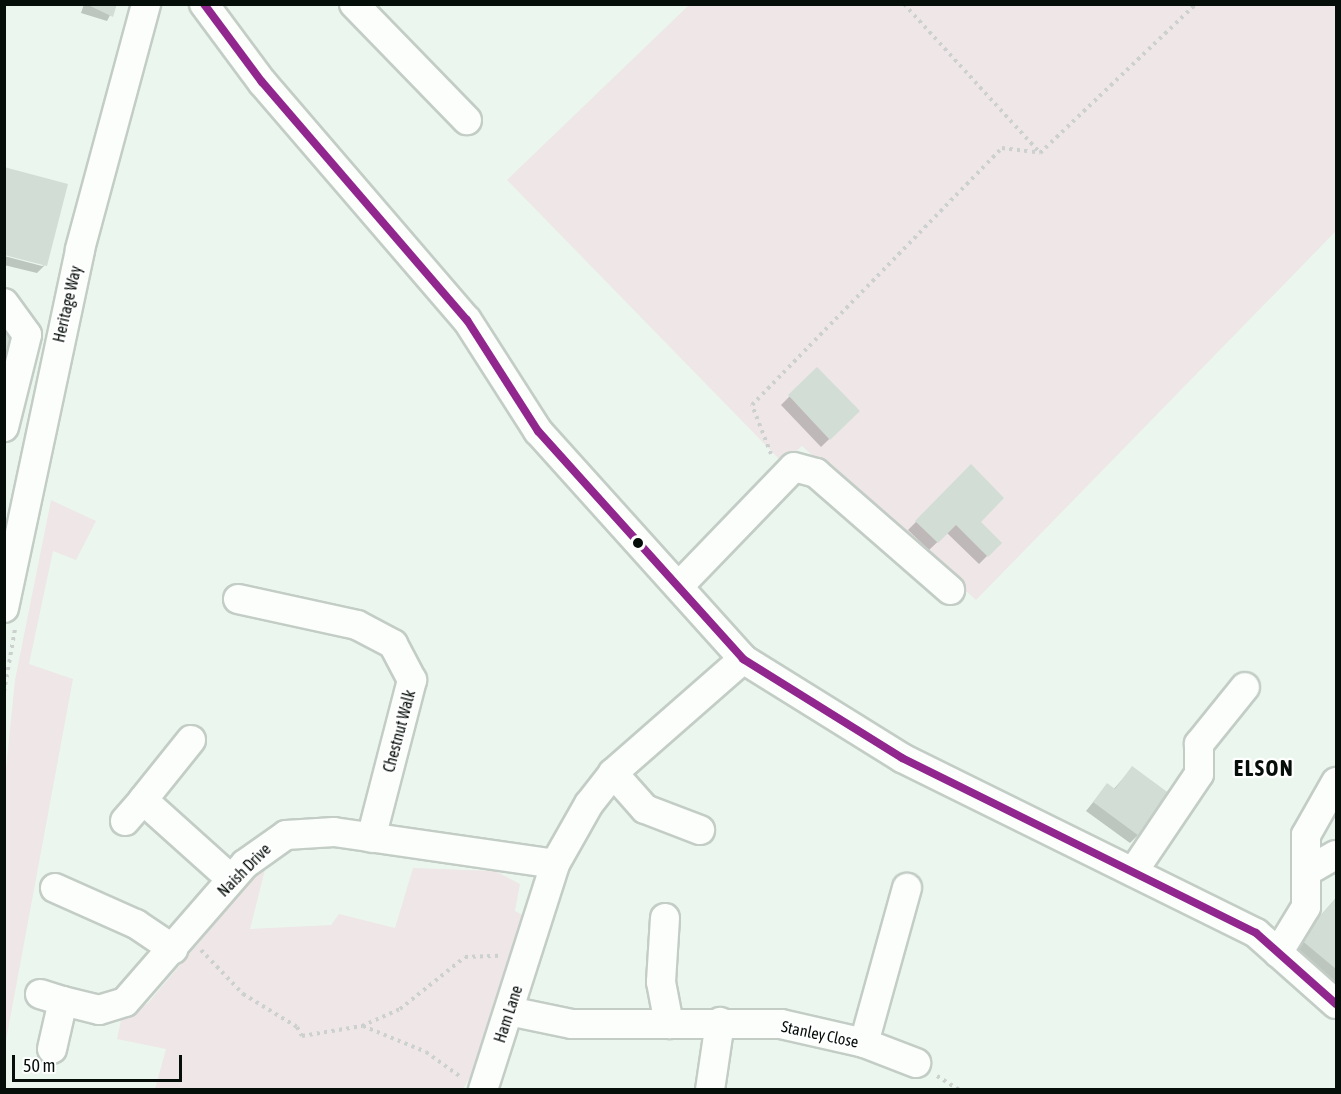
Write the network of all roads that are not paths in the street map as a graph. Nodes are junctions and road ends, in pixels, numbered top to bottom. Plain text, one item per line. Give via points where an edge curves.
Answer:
1 (146, 4) edge
2 (354, 4) edge
3 (214, 9) edge
4 (467, 120) dead end
5 (4, 303) edge
6 (4, 427) edge
7 (679, 586) junction
8 (950, 590) dead end
9 (238, 599) dead end
10 (4, 608) edge
11 (743, 659) junction
12 (1245, 687) dead end
13 (191, 740) dead end
14 (613, 773) junction
15 (1336, 782) edge
16 (700, 830) dead end
17 (371, 838) junction
18 (1336, 855) edge
19 (555, 864) junction
20 (1133, 872) junction
21 (1306, 872) junction
22 (231, 879) junction
23 (55, 888) dead end
24 (907, 888) dead end
25 (665, 918) dead end
26 (179, 942) junction
27 (1278, 953) junction
28 (1336, 1004) edge
29 (509, 1011) junction
30 (720, 1022) junction
31 (669, 1024) junction
32 (864, 1043) junction
33 (52, 1049) dead end
34 (916, 1063) dead end
35 (476, 1086) edge
36 (713, 1088) edge

1 - 10 street, Heritage Way via 77,260
2 - 4 street
3 - 7 street via 467,320 538,431
5 - 6 street via 27,335
7 - 8 street via 794,466 816,473
7 - 11 street
9 - 17 street, Chestnut Walk via 357,625 393,644 412,680
11 - 14 street, Ham Lane
11 - 20 street via 902,758
12 - 20 street via 1199,744 1199,774
13 - 22 street via 134,811
14 - 16 street via 645,809
14 - 19 street, Ham Lane
15 - 21 street via 1306,835
17 - 19 street, Naish Drive
17 - 22 street, Naish Drive via 295,832 266,846
18 - 21 street
19 - 29 street, Ham Lane
20 - 27 street via 1256,933
21 - 27 street via 1306,907
22 - 26 street, Naish Drive
23 - 26 street
24 - 32 street
25 - 31 street via 661,982
26 - 33 street, Naish Drive via 140,989 114,1008 51,998
27 - 28 street
29 - 31 street, Stanley Close via 572,1024
29 - 35 street, Ham Lane
30 - 31 street, Stanley Close
30 - 32 street, Stanley Close via 781,1024
30 - 36 street
32 - 34 street, Stanley Close

